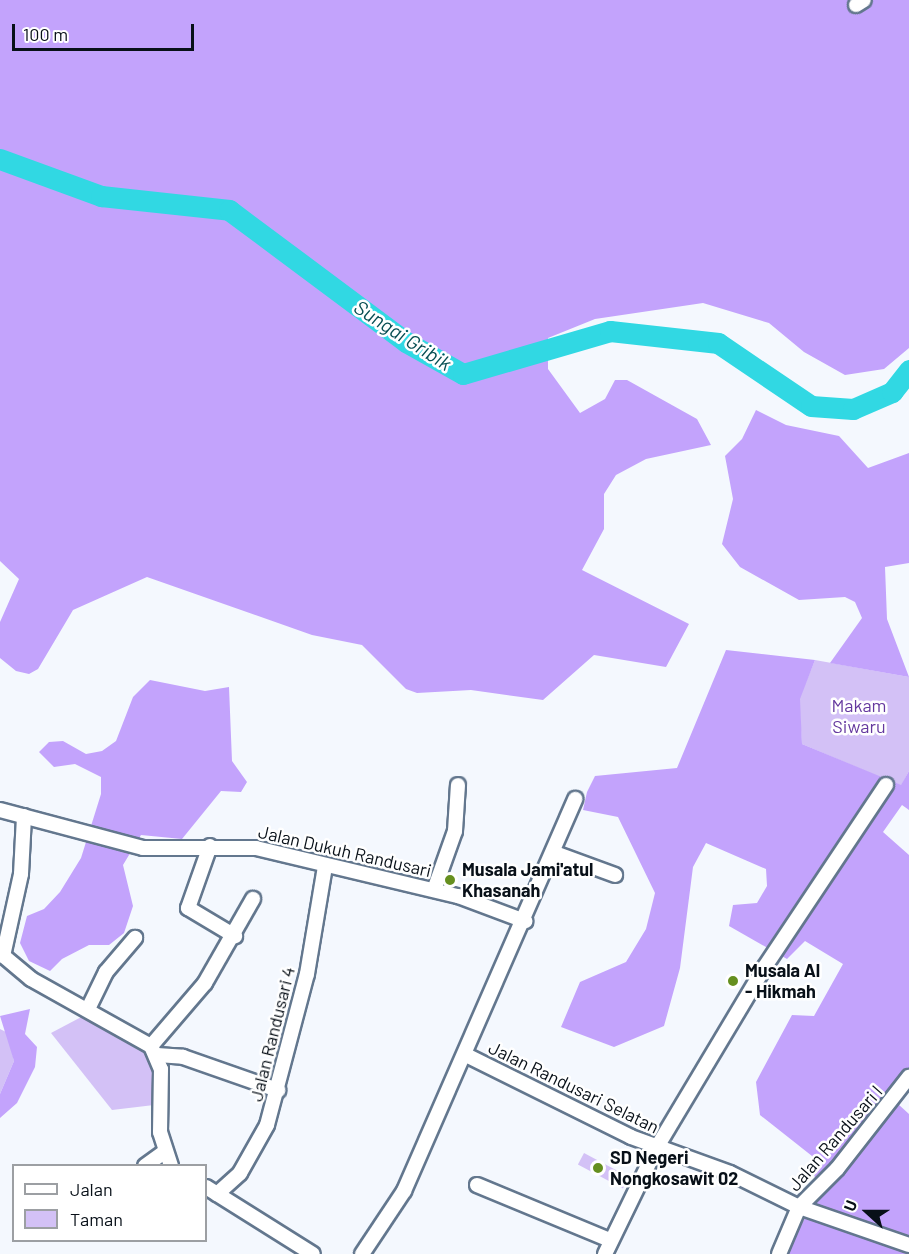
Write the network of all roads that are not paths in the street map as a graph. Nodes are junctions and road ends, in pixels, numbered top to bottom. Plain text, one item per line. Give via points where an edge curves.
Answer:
1 (458, 785) dead end
2 (886, 785) dead end
3 (574, 799) dead end
4 (0, 810) edge
5 (24, 816) junction
6 (210, 846) junction
7 (555, 853) junction
8 (325, 867) junction
9 (615, 875) dead end
10 (434, 890) junction
11 (253, 899) dead end
12 (525, 921) junction
13 (235, 936) junction
14 (135, 938) dead end
15 (2, 955) edge
16 (88, 1009) junction
17 (154, 1051) junction
18 (466, 1055) junction
19 (909, 1077) edge
20 (278, 1090) junction
21 (657, 1147) junction
22 (164, 1152) junction
23 (148, 1164) edge
24 (170, 1164) edge
25 (477, 1185) dead end
26 (211, 1190) edge
27 (799, 1207) junction
28 (610, 1240) junction
29 (909, 1245) edge
30 (313, 1254) edge
31 (362, 1254) edge
32 (605, 1254) edge
33 (779, 1254) edge

1 - 10 street via 456,831
2 - 21 street via 764,968
3 - 7 street
4 - 5 street, Jalan Dukuh Randusari
5 - 6 street, Jalan Dukuh Randusari via 143,848
5 - 15 street via 21,874
6 - 8 street, Jalan Dukuh Randusari via 256,848
6 - 13 street via 188,908
7 - 9 street
7 - 12 street
8 - 10 street, Jalan Dukuh Randusari
8 - 20 street, Jalan Randusari 4 via 307,974
10 - 12 street, Jalan Dukuh Randusari
11 - 13 street
12 - 18 street
13 - 17 street
14 - 16 street via 106,972
15 - 16 street via 31,979
16 - 17 street
17 - 20 street
17 - 22 street
18 - 21 street, Jalan Randusari Selatan
18 - 31 street via 405,1191
19 - 27 street, Jalan Randusari I
20 - 26 street, Jalan Randusari 4 via 252,1153
21 - 27 street, Jalan Randusari Selatan
21 - 28 street
22 - 23 street
22 - 24 street
25 - 28 street
26 - 30 street
27 - 29 street, Jalan Randusari Selatan
27 - 33 street, Jalan Randusari I
28 - 32 street

